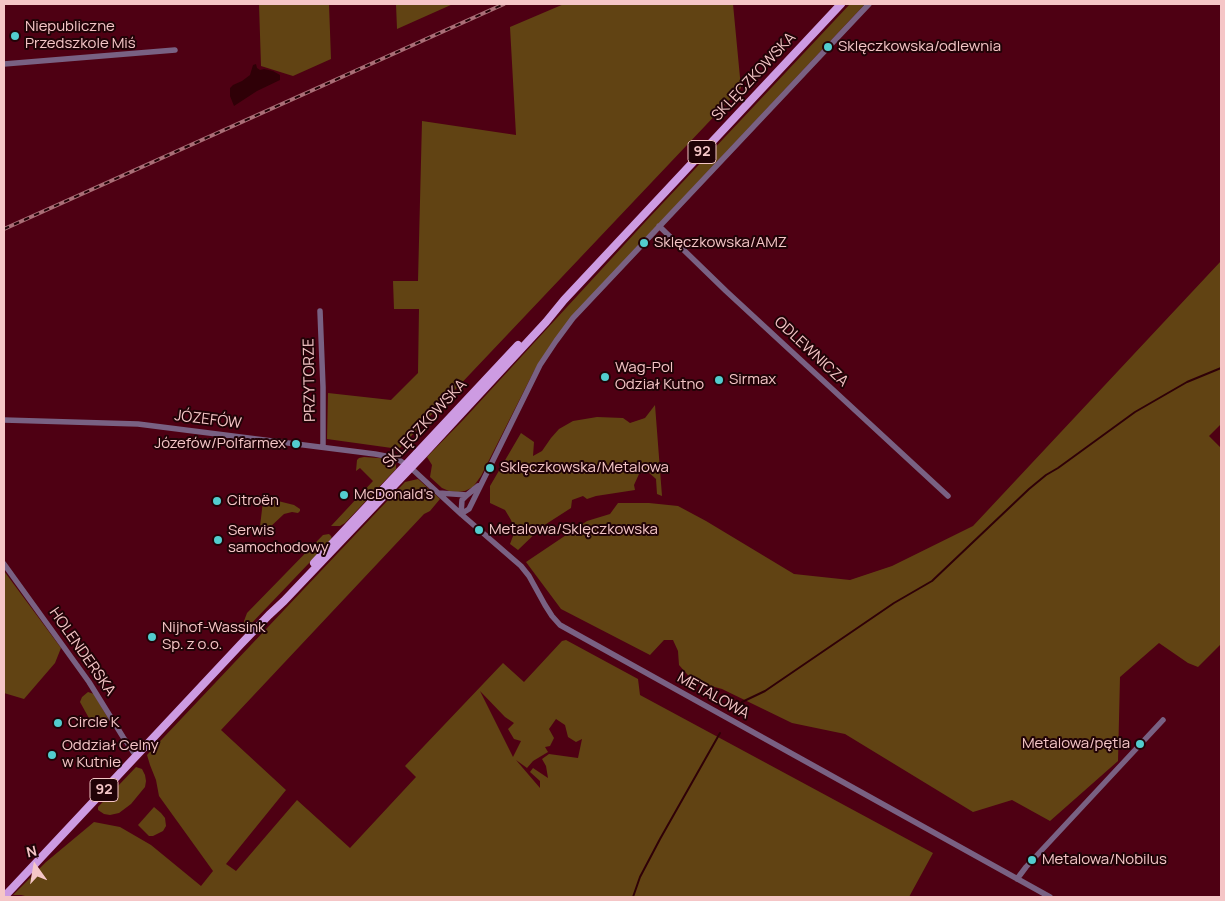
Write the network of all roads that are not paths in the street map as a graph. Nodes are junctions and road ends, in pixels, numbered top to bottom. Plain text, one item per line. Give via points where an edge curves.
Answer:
1 (841, 4) edge
2 (870, 4) edge
3 (175, 50) dead end
4 (4, 64) edge
5 (659, 226) junction
6 (320, 311) dead end
7 (5, 420) edge
8 (323, 447) junction
9 (408, 466) junction
10 (480, 486) junction
11 (438, 493) junction
12 (467, 495) junction
13 (948, 496) dead end
14 (461, 514) junction
15 (4, 564) edge
16 (1163, 720) dead end
17 (136, 756) junction
18 (1017, 879) junction
19 (4, 897) edge
20 (1050, 897) edge

1 - 9 main road, SKLĘCZKOWSKA / 92
2 - 5 street
3 - 4 street
5 - 10 street via 556,341 540,365
5 - 13 street, ODLEWNICZA
6 - 8 street, PRZYTORZE
7 - 8 street, JÓZEFÓW via 138,424
8 - 9 street, JÓZEFÓW via 396,458
9 - 11 street, METALOWA
9 - 17 main road, SKLĘCZKOWSKA / 92
10 - 12 street
10 - 14 street via 469,509
11 - 12 street
11 - 14 street, METALOWA
12 - 14 street via 462,500
14 - 18 street, METALOWA via 521,566 560,625
15 - 17 street, HOLENDERSKA via 89,682
16 - 18 street
17 - 19 main road, SKLĘCZKOWSKA / 92
18 - 20 street, METALOWA

